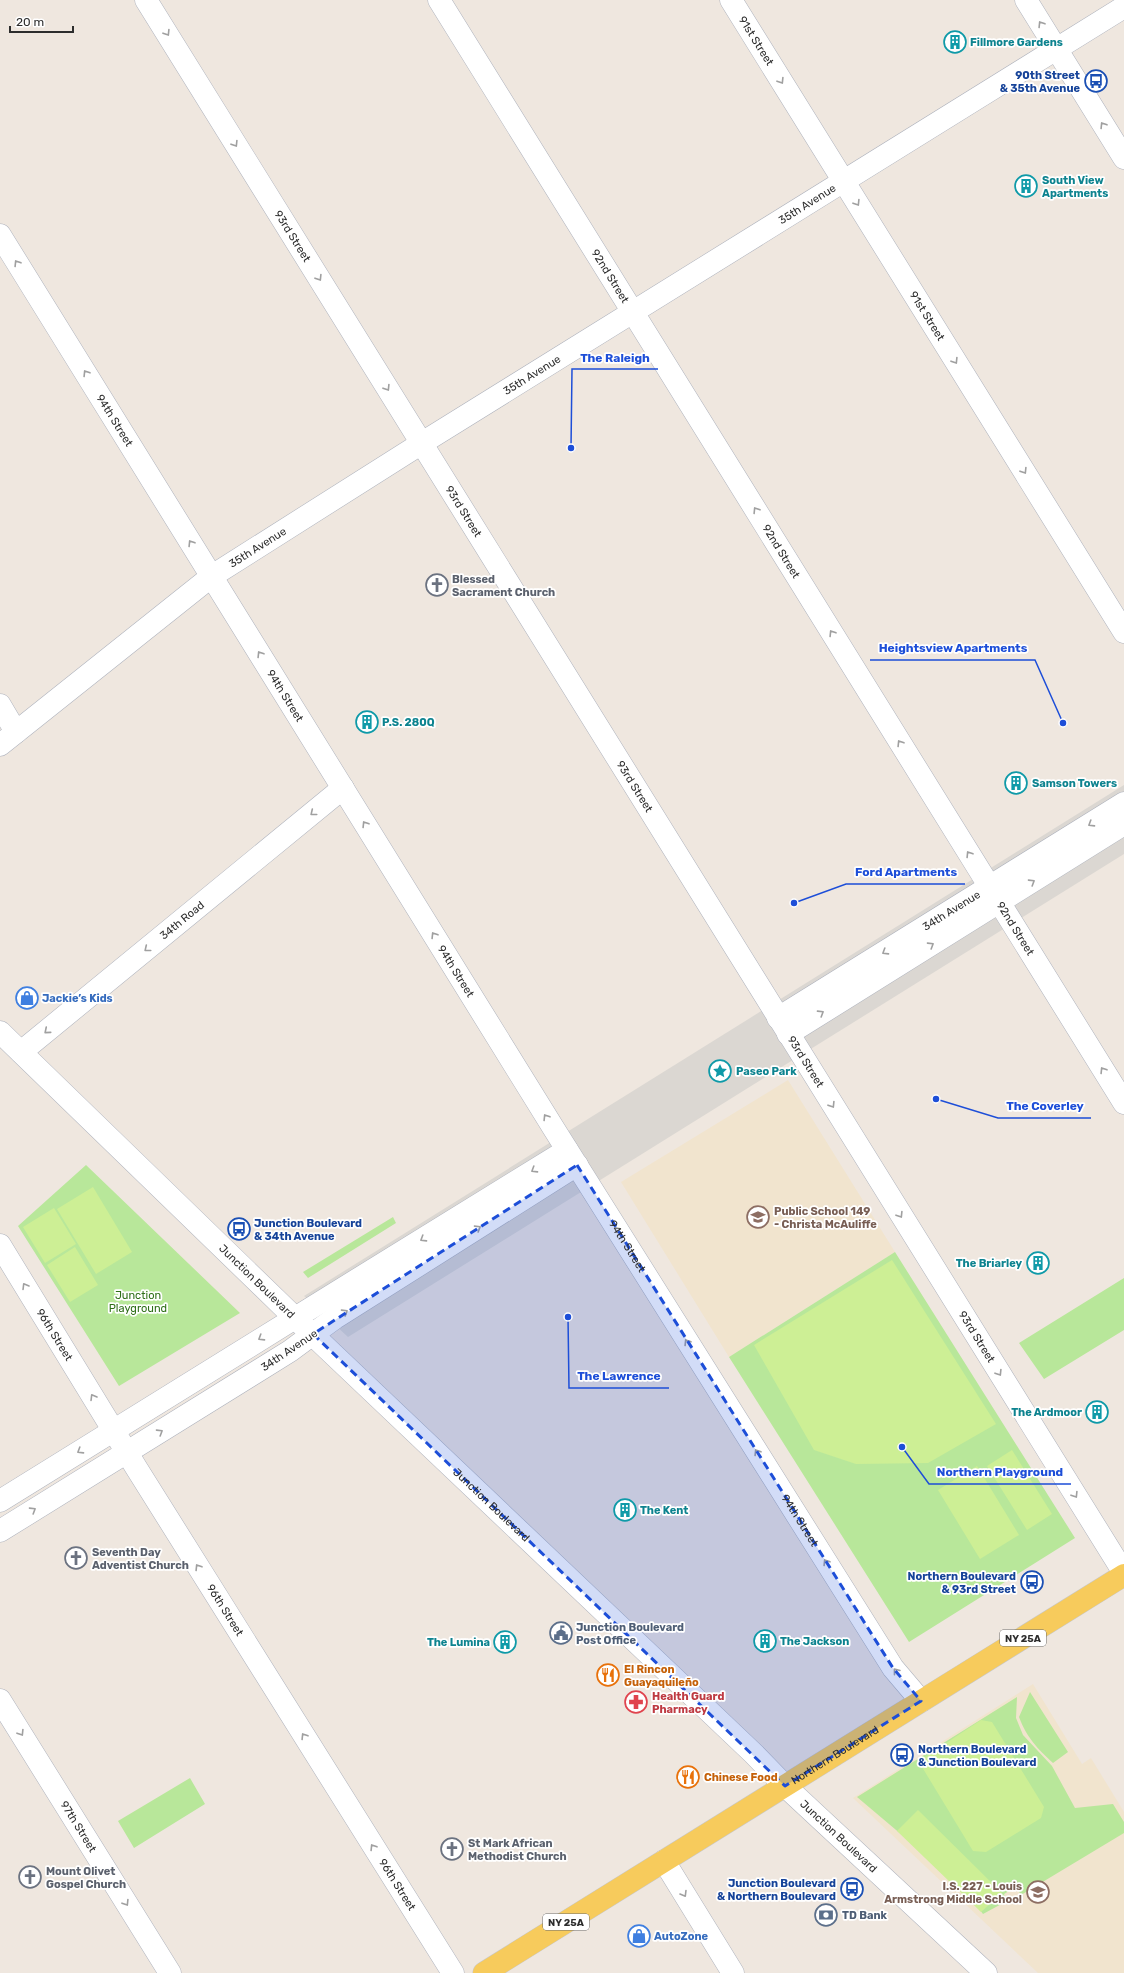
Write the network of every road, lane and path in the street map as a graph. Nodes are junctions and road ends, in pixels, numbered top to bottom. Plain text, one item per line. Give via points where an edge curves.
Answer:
1 (146, 0) edge
2 (439, 0) edge
3 (731, 0) edge
4 (1026, 0) edge
5 (1124, 7) edge
6 (1056, 49) junction
7 (1124, 158) edge
8 (844, 181) junction
9 (0, 235) edge
10 (634, 312) junction
11 (422, 443) junction
12 (212, 576) junction
13 (1124, 632) edge
14 (0, 706) edge
15 (8, 739) edge
16 (343, 788) junction
17 (1124, 803) edge
18 (1124, 824) edge
19 (994, 894) junction
20 (783, 1026) junction
21 (0, 1032) edge
22 (21, 1052) junction
23 (1124, 1104) edge
24 (572, 1158) junction
25 (0, 1245) edge
26 (295, 1318) junction
27 (313, 1334) junction
28 (114, 1431) junction
29 (127, 1452) junction
30 (0, 1501) edge
31 (0, 1531) edge
32 (1124, 1574) edge
33 (0, 1700) edge
34 (921, 1701) junction
35 (786, 1786) junction
36 (664, 1861) junction
37 (170, 1973) edge
38 (453, 1973) edge
39 (484, 1973) edge
40 (733, 1973) edge
41 (986, 1973) edge

1 -> 11 street, 93rd Street
2 - 10 street, 92nd Street
3 -> 8 street, 91st Street
6 -> 4 street
5 - 6 street, 35th Avenue
7 -> 6 street
6 - 8 street, 35th Avenue
8 - 10 street, 35th Avenue
8 -> 13 street, 91st Street
12 -> 9 street, 94th Street
10 - 11 street, 35th Avenue
19 -> 10 street, 92nd Street
11 - 12 street, 35th Avenue
11 - 20 street, 93rd Street
12 - 15 street, 35th Avenue
16 -> 12 street, 94th Street
14 - 15 street
16 -> 22 street, 34th Road
24 -> 16 street, 94th Street
17 -> 19 street, 34th Avenue
19 -> 18 street, 34th Avenue
19 - 20 street, 34th Avenue
23 -> 19 street, 92nd Street
20 -> 32 street, 93rd Street
21 - 22 street, Junction Boulevard
22 - 26 street, Junction Boulevard
24 -> 26 street, 34th Avenue
27 -> 24 street, 34th Avenue
34 -> 24 street, 94th Street via 894,1668
28 -> 25 street, 96th Street
26 - 27 street, Junction Boulevard
26 -> 28 street, 34th Avenue
29 -> 27 street, 34th Avenue via 290,1351
27 - 35 street, Junction Boulevard
28 - 29 street, 96th Street
28 -> 30 street, 34th Avenue
31 -> 29 street, 34th Avenue
38 -> 29 street, 96th Street
32 - 34 main road, Northern Boulevard / NY 25A
33 -> 37 street, 97th Street
34 - 35 main road, Northern Boulevard / NY 25A
35 - 36 main road, Northern Boulevard / NY 25A
35 - 41 street, Junction Boulevard
36 - 39 main road, Northern Boulevard / NY 25A
36 -> 40 street

